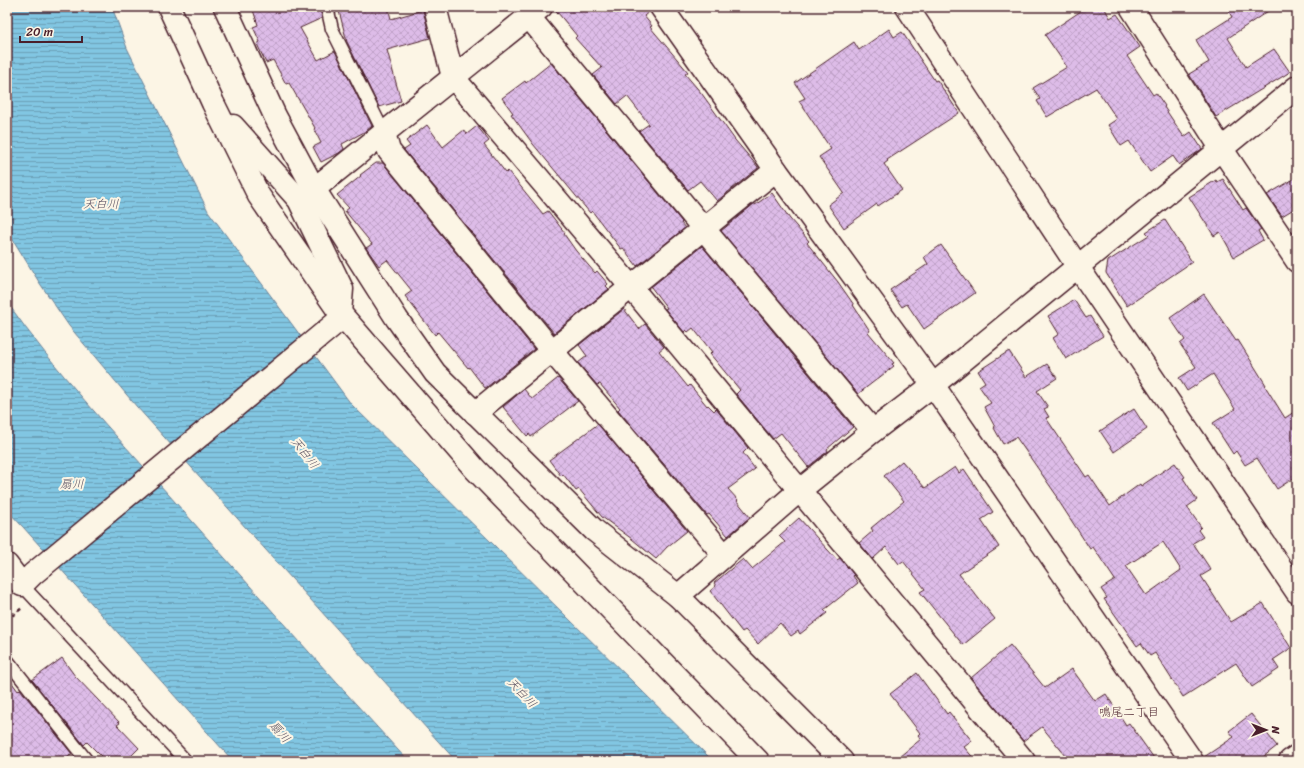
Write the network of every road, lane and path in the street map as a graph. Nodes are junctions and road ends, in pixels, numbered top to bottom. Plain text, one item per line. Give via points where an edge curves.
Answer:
1 (170, 7) edge
2 (225, 7) edge
3 (327, 7) edge
4 (435, 7) edge
5 (661, 7) edge
6 (907, 7) edge
7 (1130, 7) edge
8 (535, 12) edge
9 (453, 77) junction
10 (1297, 87) edge
11 (213, 103) junction
12 (384, 133) junction
13 (1222, 148) junction
14 (776, 170) junction
15 (306, 195) junction
16 (703, 228) junction
17 (1294, 251) edge
18 (1078, 267) junction
19 (631, 287) junction
20 (338, 317) junction
21 (552, 351) junction
22 (933, 385) junction
23 (475, 413) junction
24 (873, 431) junction
25 (800, 490) junction
26 (724, 555) junction
27 (7, 565) edge
28 (28, 579) junction
29 (1297, 592) edge
30 (678, 596) junction
31 (7, 660) edge
32 (1297, 756) edge
33 (87, 761) edge
34 (186, 761) edge
35 (758, 761) edge
36 (842, 761) edge
37 (1024, 761) edge
38 (1192, 761) edge
39 (1290, 761) edge

1 - 11 street
2 - 15 street via 275,116
3 - 12 lane via 332,29
4 - 9 street
5 - 14 street
6 - 18 street
7 - 13 street
8 - 9 street
8 - 16 street
9 - 12 street
9 - 19 street
10 - 13 street
11 - 15 street
11 - 20 street via 259,196
12 - 15 street
12 - 21 street via 389,151
13 - 17 street
13 - 18 street
14 - 16 street
14 - 22 street
15 - 20 street via 342,289
15 - 23 street via 435,373
16 - 19 street
16 - 24 street
18 - 22 street
18 - 29 street
19 - 21 street
19 - 25 street
20 - 28 street
20 - 35 street via 475,469
21 - 23 street
21 - 26 street
22 - 24 street
22 - 38 street
23 - 30 street via 594,530
24 - 25 street
25 - 26 street
25 - 37 street
26 - 30 street
27 - 28 street
28 - 34 lane
30 - 36 street
31 - 33 lane
32 - 39 street

